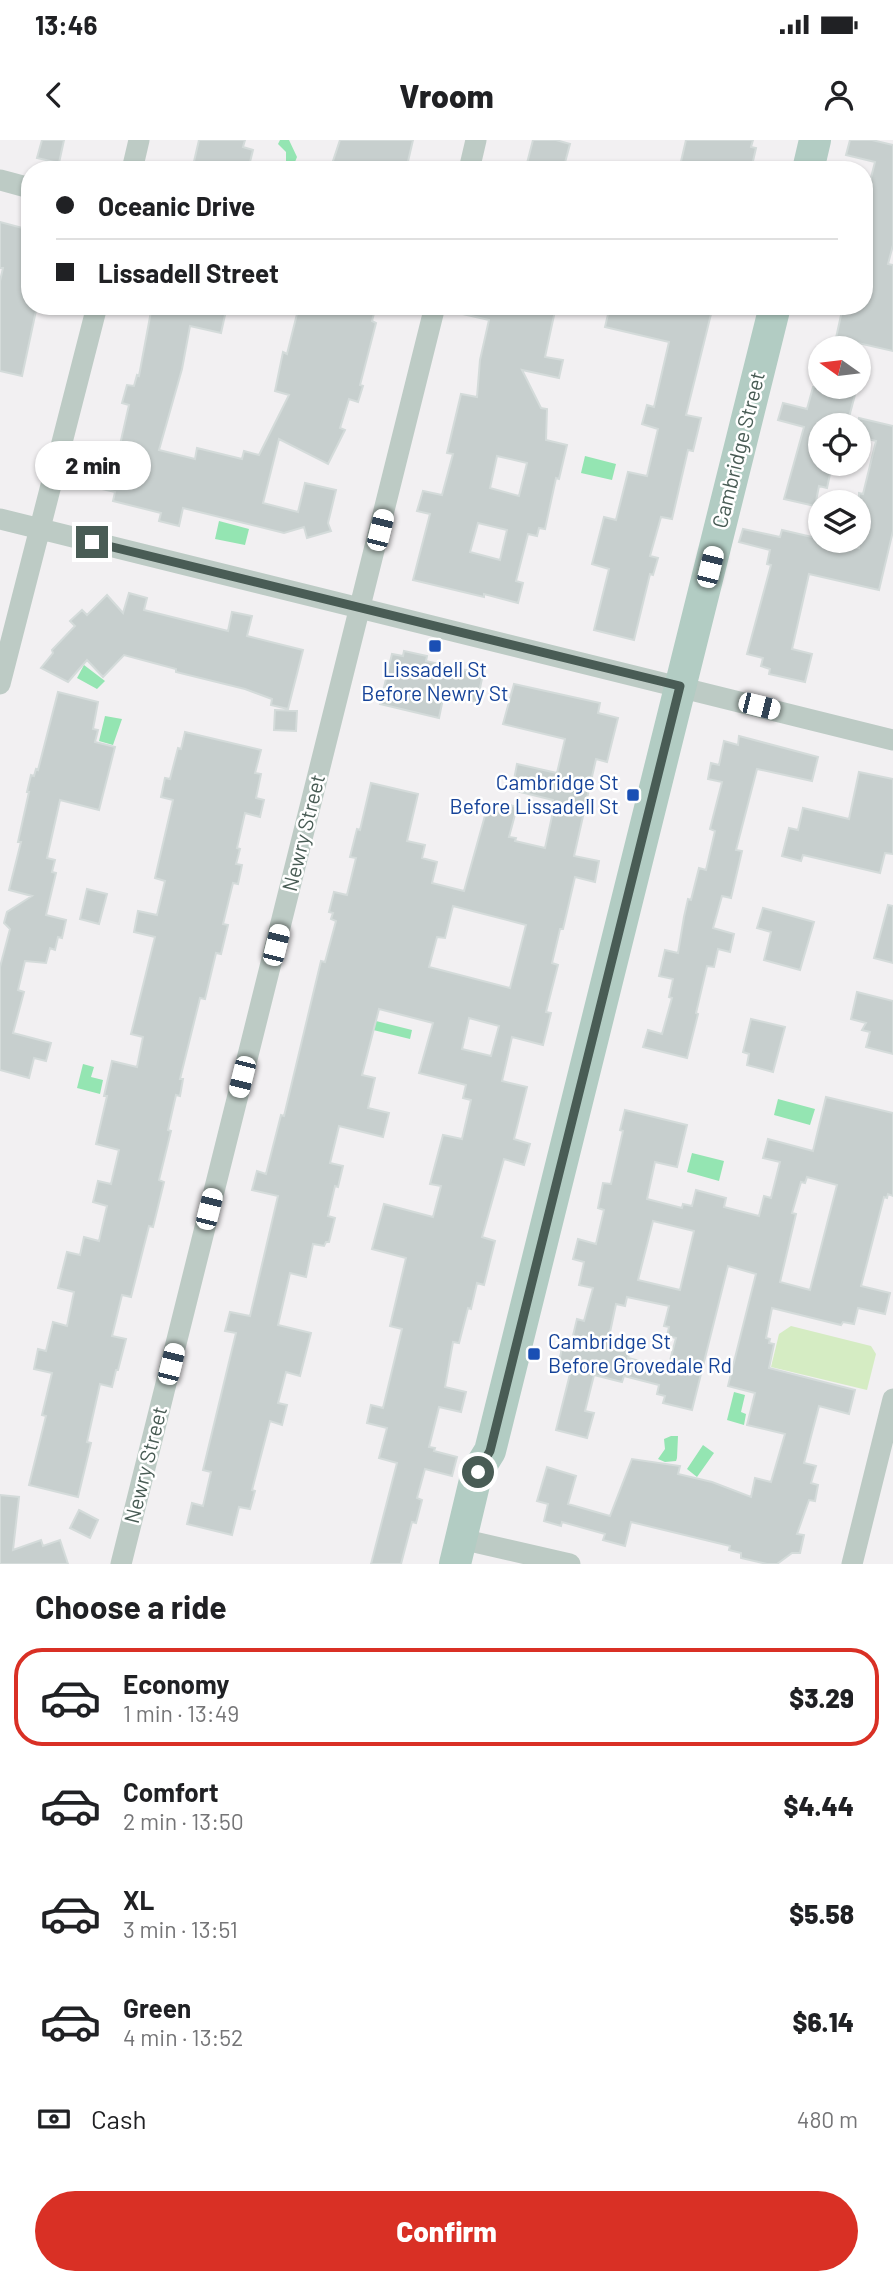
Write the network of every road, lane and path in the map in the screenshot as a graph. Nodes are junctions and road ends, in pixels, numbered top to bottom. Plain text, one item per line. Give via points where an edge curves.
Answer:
1 (139, 140) edge
2 (476, 140) edge
3 (816, 140) edge
4 (134, 161) edge
5 (471, 161) edge
6 (810, 161) edge
7 (0, 180) edge
8 (21, 186) edge
9 (95, 315) edge
10 (433, 315) edge
11 (773, 315) edge
12 (0, 519) edge
13 (39, 528) junction
14 (361, 608) junction
15 (0, 684) edge
16 (680, 686) junction
17 (893, 740) edge
18 (893, 1399) edge
19 (466, 1552) edge
20 (121, 1564) edge
21 (570, 1564) edge
22 (852, 1564) edge

1 - 4 street
2 - 5 street
3 - 6 main road
7 - 8 street
9 - 13 street
10 - 14 street, Newry Street
11 - 16 main road, Cambridge Street
12 - 13 street
13 - 14 street
13 - 15 street
14 - 16 street
14 - 20 street, Newry Street
16 - 17 street
16 - 19 main road, Cambridge Street via 490,1451 478,1472
18 - 22 street
19 - 21 street

